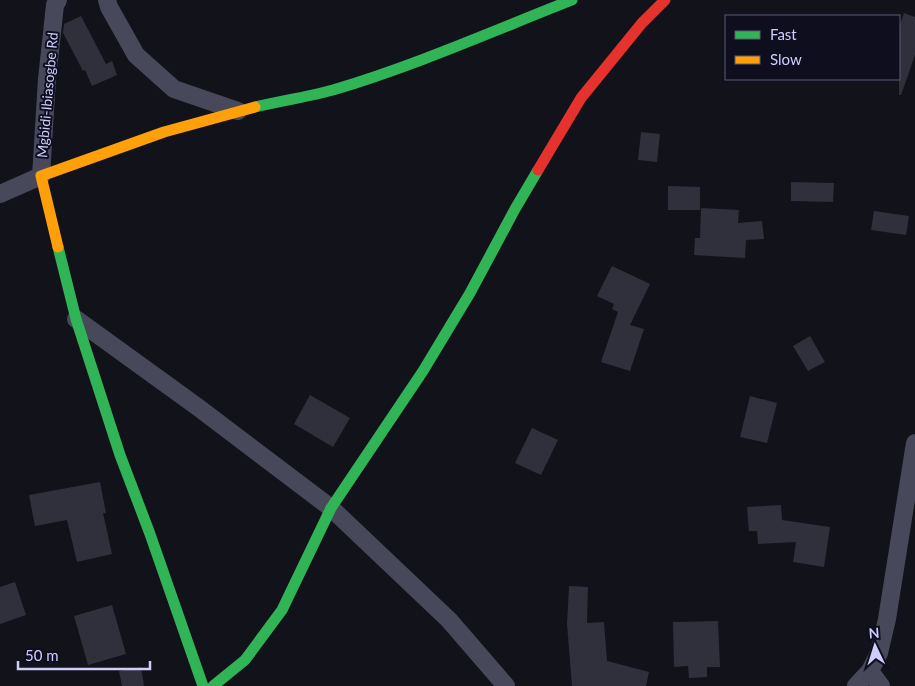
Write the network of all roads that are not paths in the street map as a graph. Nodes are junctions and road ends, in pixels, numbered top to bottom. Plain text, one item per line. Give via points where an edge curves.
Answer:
1 (58, 0) edge
2 (107, 0) edge
3 (572, 0) edge
4 (665, 0) edge
5 (238, 111) junction
6 (41, 176) junction
7 (0, 194) edge
8 (76, 319) junction
9 (915, 443) edge
10 (331, 508) junction
11 (870, 671) junction
12 (204, 686) edge
13 (212, 686) edge
14 (506, 686) edge
15 (856, 686) edge
16 (881, 686) edge

1 - 6 street, Mgbidi-Ibiasogbe Rd via 47,80
2 - 5 street via 136,55 174,89
3 - 5 street via 334,89
4 - 10 street via 581,98 427,364
5 - 6 street via 175,127
6 - 7 street, Mgbidi-Ibiasogbe Rd
6 - 8 street
8 - 10 street
8 - 12 street via 120,455
9 - 11 street via 887,618 879,653
10 - 13 street via 282,610 245,660
10 - 14 street via 449,620
11 - 15 street
11 - 16 street

